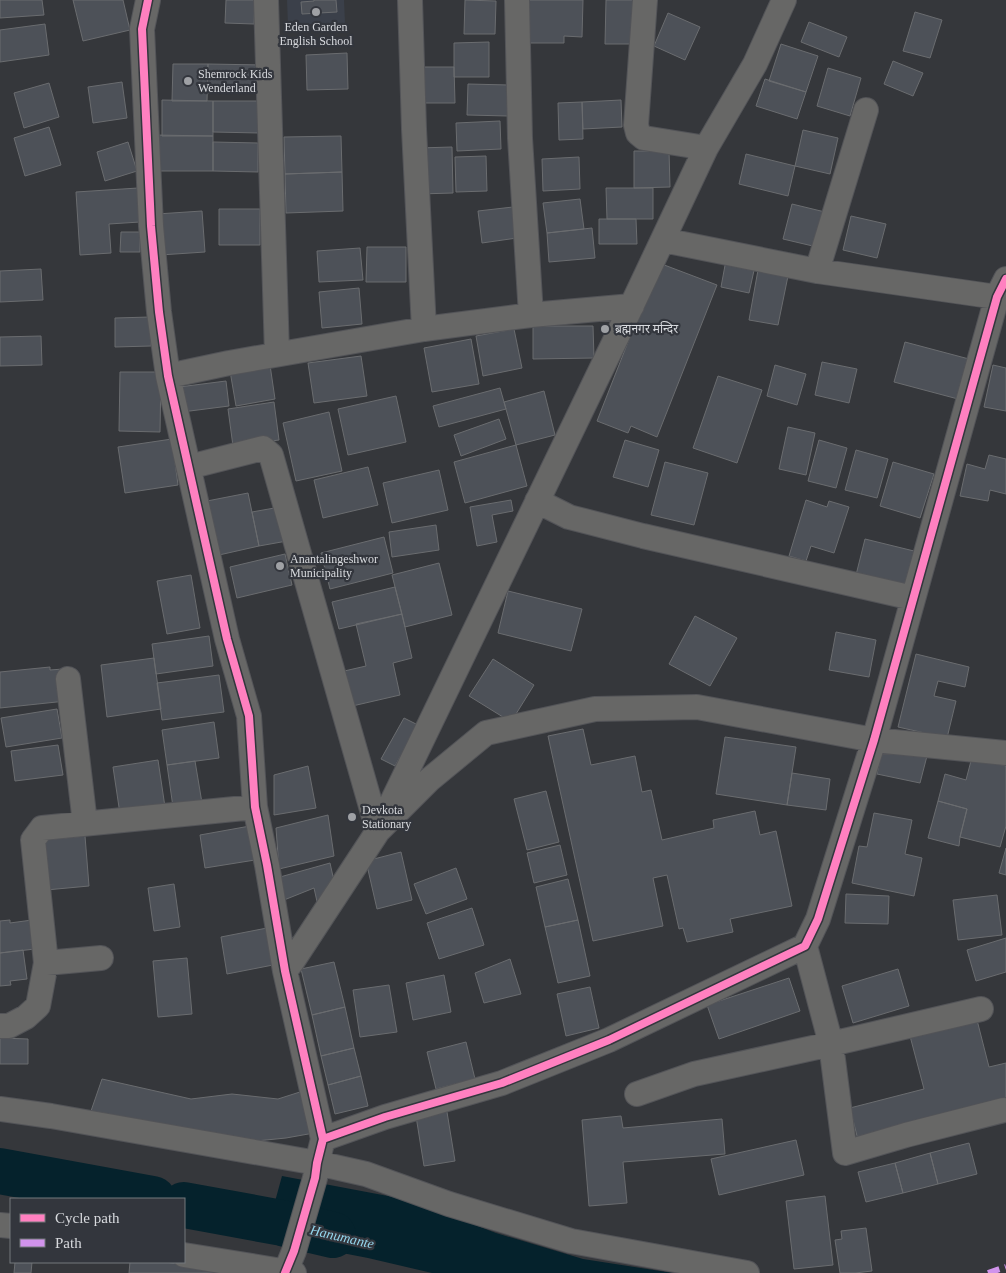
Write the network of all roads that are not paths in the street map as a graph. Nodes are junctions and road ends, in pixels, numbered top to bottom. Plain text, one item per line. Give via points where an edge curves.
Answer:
1 (148, 0) edge
2 (266, 0) edge
3 (410, 0) edge
4 (517, 0) edge
5 (645, 0) edge
6 (784, 0) edge
7 (866, 110) dead end
8 (706, 148) junction
9 (663, 240) junction
10 (817, 271) junction
11 (1001, 288) edge
12 (632, 306) junction
13 (531, 315) junction
14 (424, 329) junction
15 (277, 354) junction
16 (168, 376) junction
17 (188, 467) junction
18 (537, 501) junction
19 (913, 598) junction
20 (68, 679) dead end
21 (874, 740) junction
22 (1006, 753) edge
23 (255, 807) junction
24 (85, 823) junction
25 (378, 831) junction
26 (805, 946) junction
27 (101, 958) dead end
28 (46, 963) junction
29 (285, 970) junction
30 (981, 1009) dead end
31 (0, 1026) edge
32 (831, 1044) junction
33 (637, 1094) dead end
34 (0, 1109) edge
35 (1004, 1110) dead end
36 (323, 1139) junction
37 (316, 1170) junction
38 (185, 1254) edge
39 (289, 1267) edge
40 (746, 1273) edge

1 - 16 street via 142,29 150,214 158,312
2 - 15 street
3 - 14 street
4 - 13 street via 520,138
5 - 8 street via 638,132 644,138
6 - 8 street via 755,64
7 - 10 street
8 - 9 street
9 - 10 street
9 - 12 street
10 - 11 street
11 - 19 street
12 - 13 street
12 - 18 street
13 - 14 street
14 - 15 street
15 - 16 street
16 - 17 street
17 - 23 street via 227,639 249,716
17 - 25 street via 263,448 271,455
18 - 19 street via 569,517
18 - 25 street
19 - 21 street
20 - 24 street
21 - 22 street
21 - 25 street via 697,707 595,709 486,733 429,780
21 - 26 street via 818,919
23 - 24 street
23 - 29 street
24 - 28 street via 42,828 33,840
25 - 29 street
26 - 32 street
26 - 36 street via 609,1040 502,1083
27 - 28 street
28 - 31 street via 38,1006 9,1026
29 - 36 street
30 - 32 street
32 - 33 street via 694,1074
32 - 35 street via 845,1153
34 - 37 street via 51,1116
36 - 37 street
37 - 39 street
37 - 40 street via 366,1174 449,1204 571,1241
38 - 39 street

